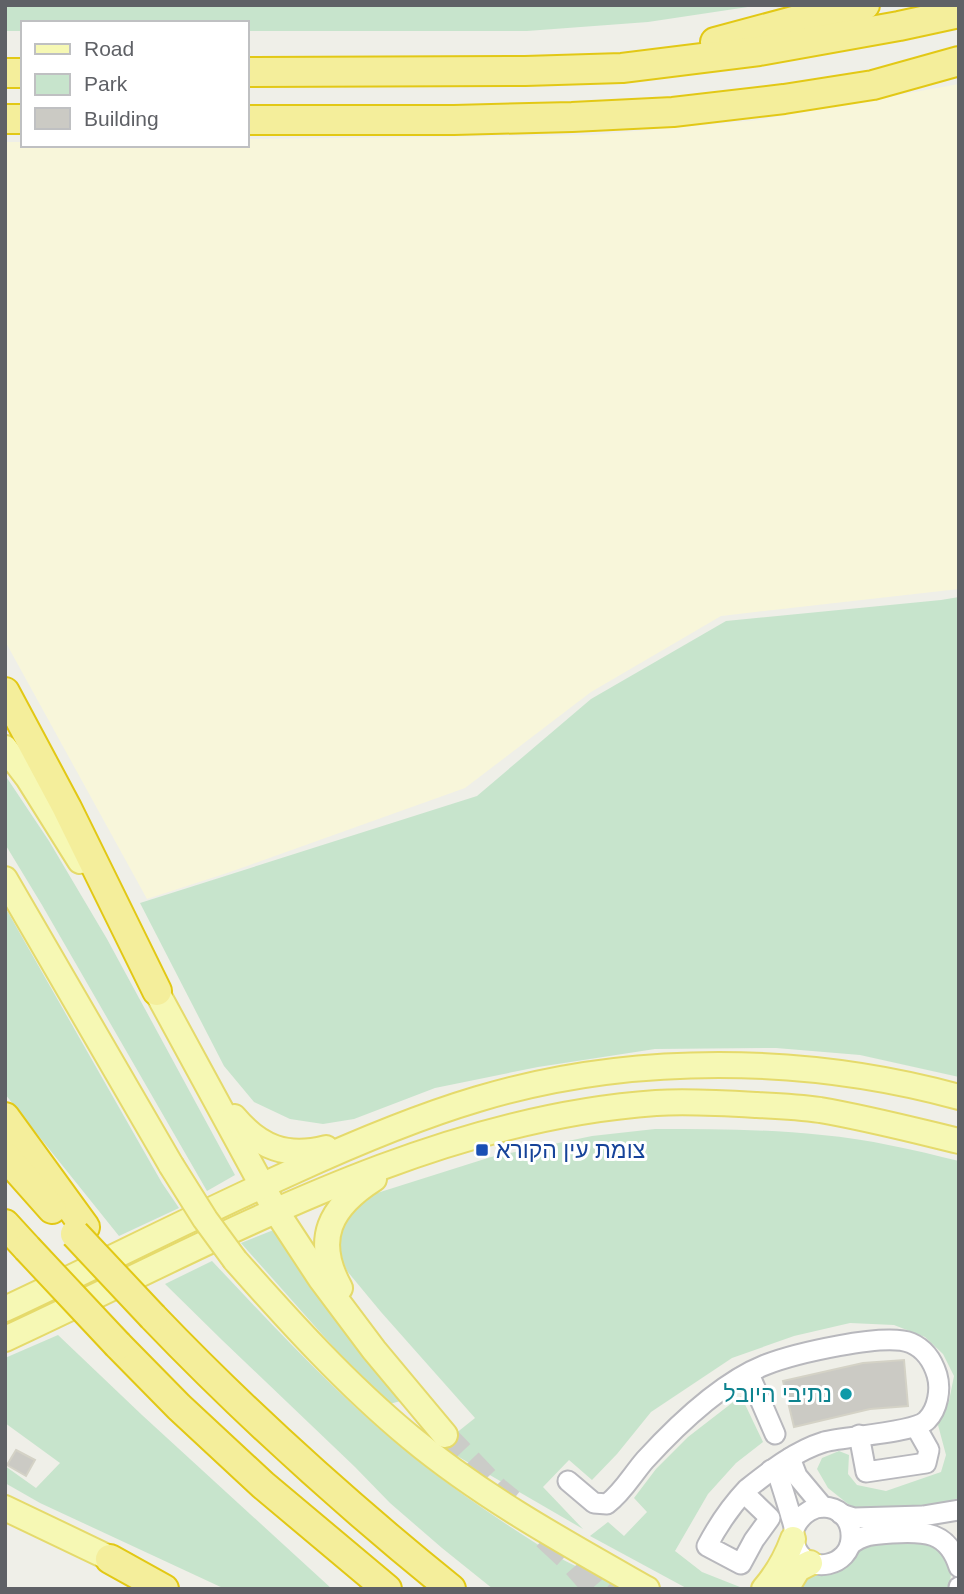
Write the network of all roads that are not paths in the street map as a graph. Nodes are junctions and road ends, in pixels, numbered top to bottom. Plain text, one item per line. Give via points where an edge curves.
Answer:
1 (865, 5) edge
2 (959, 13) edge
3 (959, 61) edge
4 (622, 68) junction
5 (248, 72) edge
6 (248, 120) edge
7 (5, 692) edge
8 (5, 748) edge
9 (5, 879) edge
10 (158, 991) junction
11 (213, 1093) junction
12 (959, 1097) edge
13 (5, 1117) edge
14 (370, 1136) junction
15 (959, 1141) edge
16 (5, 1156) edge
17 (406, 1159) junction
18 (261, 1185) junction
19 (276, 1211) junction
20 (5, 1224) edge
21 (80, 1230) junction
22 (5, 1309) edge
23 (5, 1339) edge
24 (374, 1350) junction
25 (749, 1374) junction
26 (916, 1427) junction
27 (202, 1428) junction
28 (775, 1434) dead end
29 (445, 1435) tunnel mouth
30 (859, 1435) junction
31 (790, 1458) junction
32 (771, 1470) junction
33 (568, 1481) dead end
34 (744, 1493) dead end
35 (823, 1507) junction
36 (5, 1508) edge
37 (959, 1510) edge
38 (842, 1514) junction
39 (794, 1534) junction
40 (850, 1545) junction
41 (110, 1559) junction
42 (810, 1563) junction
43 (959, 1567) edge
44 (616, 1572) junction
45 (164, 1589) edge
46 (174, 1589) edge
47 (372, 1589) edge
48 (387, 1589) edge
49 (451, 1589) edge
50 (647, 1589) edge
51 (653, 1589) edge
52 (764, 1589) edge
53 (786, 1589) edge

1 - 4 highway
2 - 4 highway via 759,51
3 - 6 highway via 873,85 673,112 454,120
4 - 5 highway
7 - 10 highway
8 - 10 main road via 65,835
9 - 44 main road, bridge via 205,1219 278,1309 412,1439 496,1499
10 - 11 main road
11 - 14 main road via 254,1138 285,1152 320,1149
11 - 18 main road
12 - 14 main road via 916,1085 797,1069 657,1066 532,1084
13 - 21 highway
14 - 18 main road
15 - 17 main road via 816,1110 658,1103 531,1122
16 - 21 highway
17 - 19 main road
17 - 24 main road via 360,1188 332,1220 326,1239 335,1279
18 - 19 main road
18 - 22 main road
19 - 23 main road
19 - 24 main road
20 - 27 highway, bridge
21 - 49 highway, bridge via 146,1310 212,1378
24 - 29 main road
25 - 26 lane via 809,1353 868,1342 910,1343 933,1363 939,1380 934,1410
25 - 28 lane
25 - 33 lane via 685,1420 607,1504 594,1503
26 - 30 lane
26 - 30 lane via 929,1450 926,1463 866,1472
27 - 47 highway
27 - 48 highway
30 - 31 lane via 822,1443
31 - 32 lane
31 - 35 lane via 797,1476
32 - 34 lane
32 - 39 lane via 777,1472
35 - 38 lane
35 - 39 lane via 804,1513
36 - 41 main road
37 - 38 lane via 923,1516 854,1518
38 - 40 lane via 850,1528
39 - 42 lane via 796,1549
39 - 52 main road via 786,1558
40 - 42 lane via 839,1560
40 - 43 lane via 871,1534 930,1534 947,1545
41 - 45 highway
41 - 46 main road
42 - 53 main road via 798,1569
44 - 50 main road
44 - 51 main road

